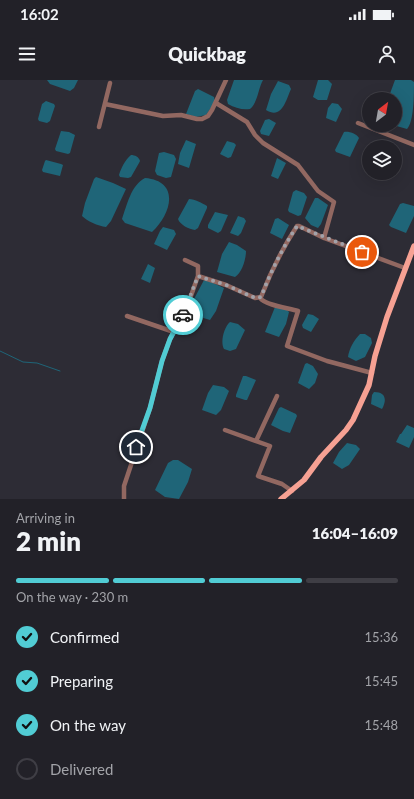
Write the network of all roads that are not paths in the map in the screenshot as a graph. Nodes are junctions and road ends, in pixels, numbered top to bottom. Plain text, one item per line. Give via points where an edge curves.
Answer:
1 (226, 80) edge
2 (110, 83) dead end
3 (216, 103) junction
4 (105, 104) junction
5 (358, 123) dead end
6 (99, 127) dead end
7 (414, 145) edge
8 (324, 238) junction
9 (414, 246) edge
10 (185, 260) dead end
11 (405, 268) junction
12 (198, 276) junction
13 (260, 298) junction
14 (128, 316) dead end
15 (174, 332) junction
16 (372, 373) junction
17 (278, 396) dead end
18 (225, 430) dead end
19 (256, 441) junction
20 (292, 491) junction
21 (124, 499) edge
22 (281, 499) edge

1 - 3 street
2 - 4 street
3 - 4 street via 208,116 202,119 181,115 163,116
3 - 8 street via 246,122 255,136 264,143 298,165 318,191 334,202
4 - 6 street
5 - 7 street
8 - 11 street
8 - 13 street via 297,226 273,267
9 - 11 main road
10 - 12 street via 198,266
11 - 16 main road via 387,317
12 - 13 street
12 - 15 street via 187,307
13 - 16 street via 273,305 298,311 287,346 327,361
14 - 15 street
15 - 21 street via 162,361 150,408 124,486
16 - 20 main road via 366,394 349,427
17 - 19 street
18 - 19 street
19 - 20 street via 270,446 258,476 282,484
20 - 22 main road

